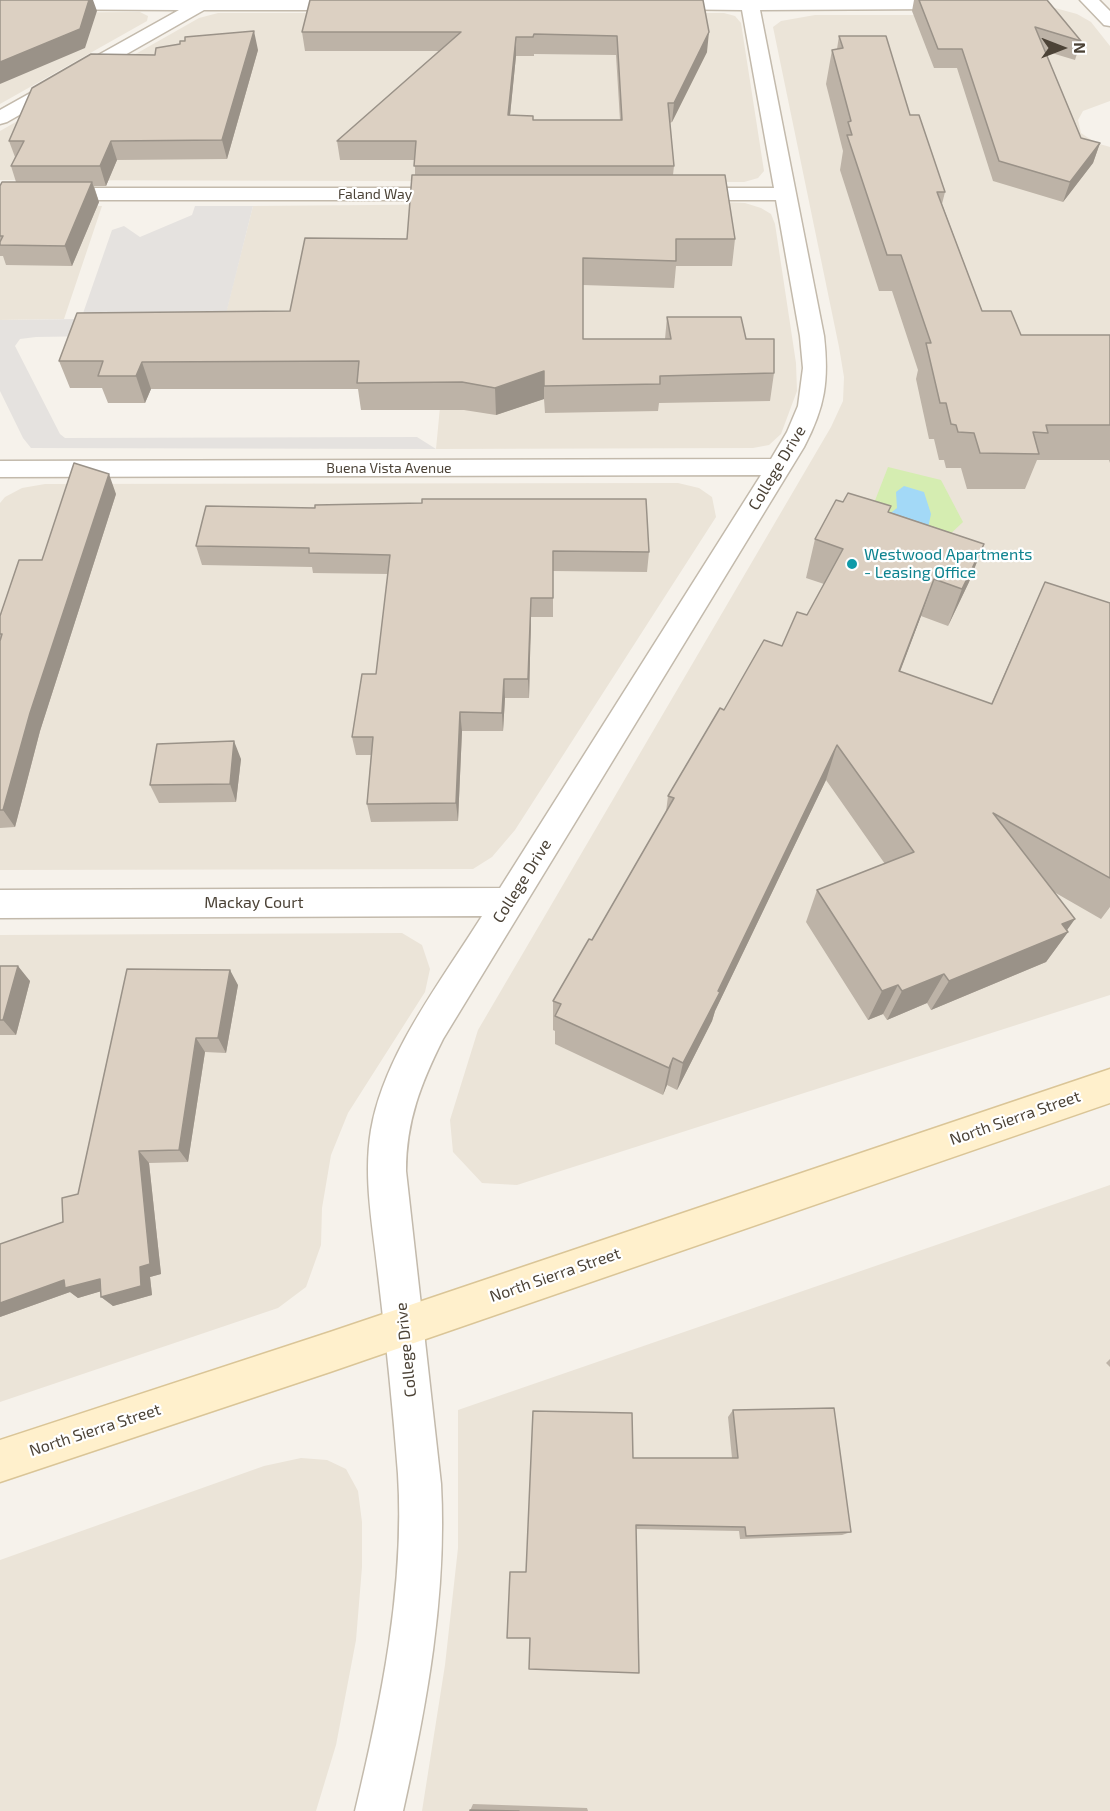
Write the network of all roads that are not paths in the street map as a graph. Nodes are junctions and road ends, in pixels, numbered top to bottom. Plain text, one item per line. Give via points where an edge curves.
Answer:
1 (1010, 0) edge
2 (1089, 0) edge
3 (205, 2) edge
4 (750, 3) edge
5 (0, 4) edge
6 (370, 5) edge
7 (646, 5) edge
8 (1110, 21) edge
9 (0, 118) edge
10 (0, 194) edge
11 (477, 194) edge
12 (667, 194) edge
13 (785, 194) junction
14 (778, 467) junction
15 (0, 469) edge
16 (509, 902) junction
17 (0, 904) edge
18 (1110, 1086) edge
19 (405, 1326) junction
20 (0, 1461) edge
21 (379, 1811) edge

1 - 4 street via 945,4
2 - 8 street
3 - 5 street
3 - 6 street
3 - 9 street
4 - 7 street
4 - 13 street, College Drive
10 - 11 street, Faland Way
12 - 13 street
13 - 14 street, College Drive via 816,366 814,395 806,420
14 - 15 street, Buena Vista Avenue
14 - 16 street, College Drive
16 - 17 street, Mackay Court
16 - 19 street, College Drive via 431,1028 393,1112 389,1206
18 - 19 main road, North Sierra Street
19 - 20 main road, North Sierra Street
19 - 21 street, College Drive via 420,1494 417,1589 397,1738

